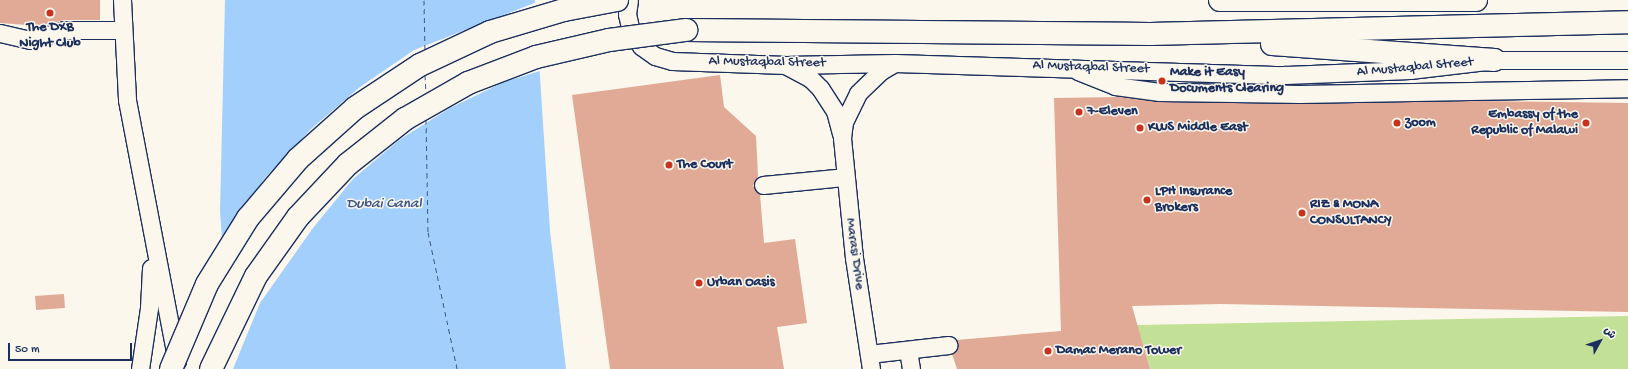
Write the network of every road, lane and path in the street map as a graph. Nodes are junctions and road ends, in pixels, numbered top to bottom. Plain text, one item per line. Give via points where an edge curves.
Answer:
1 (122, 0) edge
2 (617, 0) edge
3 (629, 0) edge
4 (1220, 0) edge
5 (1476, 0) edge
6 (1628, 22) edge
7 (122, 30) junction
8 (0, 33) edge
9 (1150, 34) junction
10 (1494, 60) junction
11 (1628, 60) edge
12 (895, 63) junction
13 (786, 66) junction
14 (1073, 68) junction
15 (1368, 73) junction
16 (1628, 88) edge
17 (1330, 93) junction
18 (842, 138) junction
19 (844, 177) junction
20 (763, 185) dead end
21 (150, 232) junction
22 (948, 345) dead end
23 (908, 350) junction
24 (870, 362) edge
25 (140, 369) edge
26 (171, 369) edge
27 (178, 369) edge
28 (211, 369) edge
29 (912, 369) edge

1 - 7 street
2 - 26 main road, bridge via 527,20 455,48 387,86 338,122 298,159 248,218 207,284
3 - 13 street, Al Mustaqbal Street via 627,14 631,31 641,46 655,56 672,61
4 - 5 main road
6 - 9 main road
7 - 8 street via 64,30 30,40
7 - 21 street via 127,100
9 - 10 main road
9 - 28 main road, bridge via 686,30 609,40 536,57 468,83 405,119 348,164 298,217 256,276
10 - 11 street, Al Mustaqbal Street
10 - 15 street, Al Mustaqbal Street
12 - 13 street, Al Mustaqbal Street
12 - 14 street, Al Mustaqbal Street
12 - 18 street, Marasi Drive via 868,81 858,93 844,122
13 - 18 street, Marasi Drive via 810,78 820,88 835,111
14 - 15 street, Al Mustaqbal Street via 1283,75
14 - 17 street via 1100,81 1144,91
15 - 17 street
16 - 17 street
18 - 19 street, Marasi Drive
19 - 20 street
19 - 24 street, Marasi Drive
21 - 25 street via 149,308
21 - 27 street
22 - 23 street
23 - 24 street
23 - 29 street

